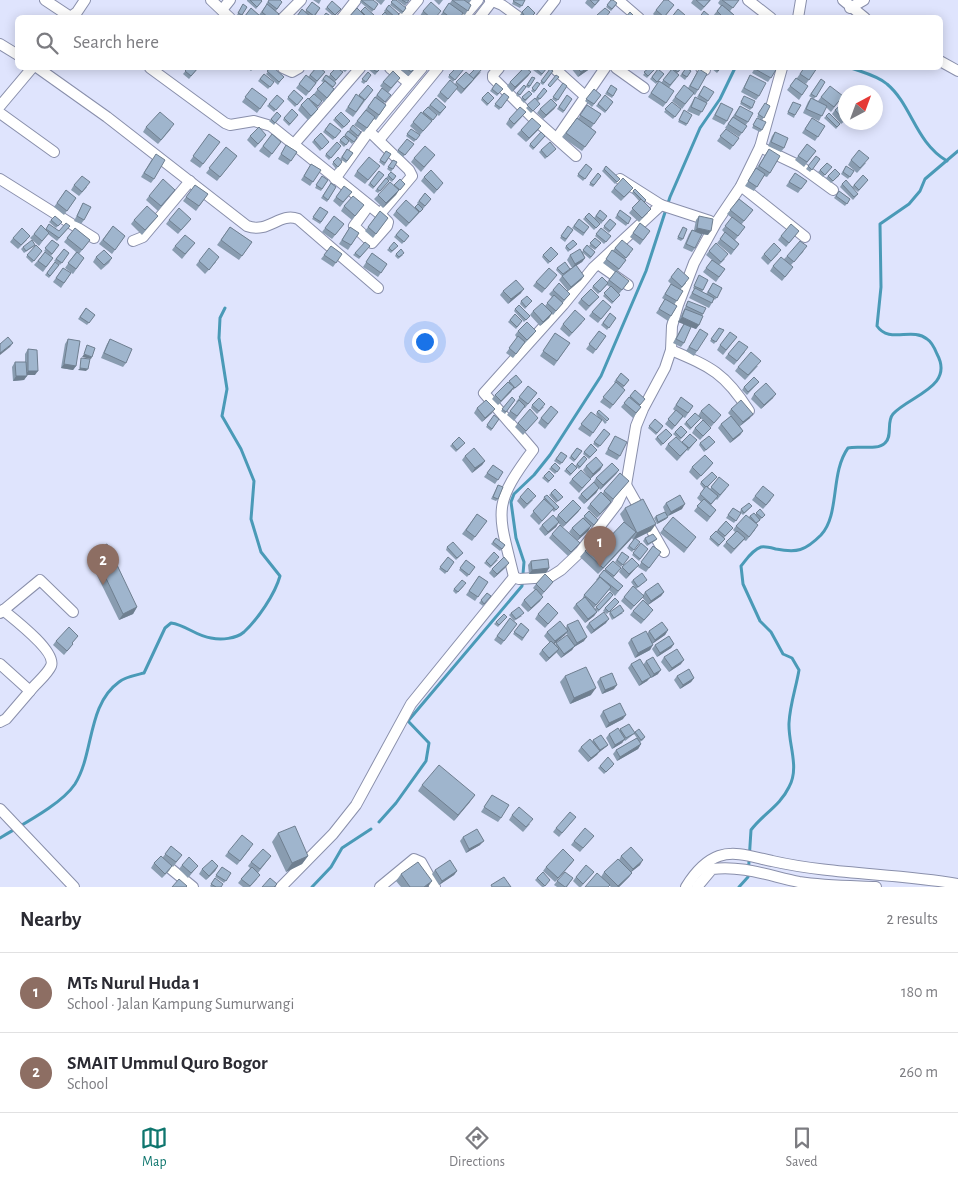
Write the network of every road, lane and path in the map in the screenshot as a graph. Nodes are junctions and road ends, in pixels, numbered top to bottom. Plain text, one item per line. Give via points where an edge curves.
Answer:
1 (45, 0) edge
2 (85, 0) edge
3 (211, 0) edge
4 (230, 0) edge
5 (301, 0) edge
6 (356, 0) edge
7 (418, 0) edge
8 (478, 0) edge
9 (491, 0) edge
10 (555, 0) edge
11 (618, 0) edge
12 (748, 0) edge
13 (801, 0) edge
14 (843, 0) edge
15 (864, 0) edge
16 (850, 8) junction
17 (226, 14) edge
18 (73, 15) edge
19 (76, 15) edge
20 (286, 15) edge
21 (344, 15) edge
22 (406, 15) edge
23 (466, 15) edge
24 (480, 15) edge
25 (516, 15) edge
26 (548, 15) edge
27 (636, 15) edge
28 (767, 15) edge
29 (798, 15) edge
30 (860, 15) edge
31 (0, 44) edge
32 (15, 53) edge
33 (943, 63) edge
34 (30, 70) edge
35 (41, 70) edge
36 (153, 70) edge
37 (358, 70) edge
38 (393, 70) edge
39 (420, 70) edge
40 (434, 70) edge
41 (497, 70) edge
42 (556, 70) edge
43 (604, 70) edge
44 (619, 70) edge
45 (781, 70) edge
46 (958, 71) edge
47 (409, 83) junction
48 (644, 88) dead end
49 (585, 96) junction
50 (0, 106) edge
51 (0, 113) edge
52 (369, 132) junction
53 (557, 138) junction
54 (379, 140) junction
55 (294, 144) junction
56 (760, 147) junction
57 (54, 152) dead end
58 (576, 156) dead end
59 (613, 173) edge
60 (0, 179) edge
61 (335, 179) junction
62 (190, 181) junction
63 (741, 186) junction
64 (833, 190) dead end
65 (369, 205) junction
66 (666, 206) junction
67 (380, 214) junction
68 (716, 223) junction
69 (806, 237) dead end
70 (94, 238) dead end
71 (133, 241) dead end
72 (598, 264) junction
73 (628, 284) edge
74 (378, 288) dead end
75 (671, 350) junction
76 (749, 411) edge
77 (626, 485) junction
78 (664, 552) dead end
79 (516, 578) junction
80 (2, 611) edge
81 (73, 612) dead end
82 (0, 664) edge
83 (30, 690) junction
84 (0, 722) edge
85 (2, 811) edge
86 (744, 855) junction
87 (170, 869) edge
88 (743, 870) junction
89 (822, 871) junction
90 (823, 884) junction
91 (958, 884) edge
92 (74, 887) edge
93 (193, 887) edge
94 (282, 887) edge
95 (380, 887) edge
96 (435, 887) edge
97 (686, 887) edge
98 (697, 887) edge
99 (876, 887) edge

1 - 18 street
2 - 19 street
3 - 17 street
4 - 17 street
5 - 20 street
6 - 21 street
7 - 22 street
8 - 23 street
9 - 24 street
9 - 25 street
10 - 26 street
11 - 27 street
12 - 28 street
13 - 29 street
14 - 16 street
15 - 16 street
16 - 30 street
31 - 32 street
33 - 46 street
34 - 50 street
35 - 62 street
36 - 55 street via 225,123 265,123
37 - 55 street
38 - 47 street
39 - 47 street
40 - 54 street
41 - 53 street via 493,78
42 - 49 street
43 - 49 street
44 - 48 street
45 - 56 street
47 - 52 street
49 - 53 street
51 - 57 street
52 - 54 street
52 - 61 street
53 - 58 street
54 - 67 street via 412,176
55 - 61 street
56 - 63 street
56 - 64 street via 800,166
59 - 66 street
60 - 70 street
61 - 65 street
62 - 71 street via 143,237
62 - 74 street via 254,229 261,230 286,218 298,219
63 - 68 street
63 - 69 street
65 - 67 street
65 - 67 street via 354,226 370,242 388,224
66 - 68 street
66 - 72 street
68 - 75 street via 694,264 678,304 672,326
72 - 73 street
72 - 79 street via 484,393 534,450 511,480 501,506 501,522
75 - 76 street via 715,370 737,391
75 - 77 street via 636,426
77 - 78 street
77 - 79 street via 613,510 570,563 550,577
79 - 94 street via 411,704 356,806
80 - 81 street via 40,580
80 - 83 street via 43,646 51,658 50,668
82 - 83 street
83 - 84 street
85 - 92 street
86 - 88 street
86 - 89 street
86 - 97 street via 719,856 699,870
87 - 93 street
88 - 90 street
88 - 98 street via 712,869
89 - 90 street
89 - 91 street via 894,875
90 - 99 street
95 - 96 street via 414,858 421,862

